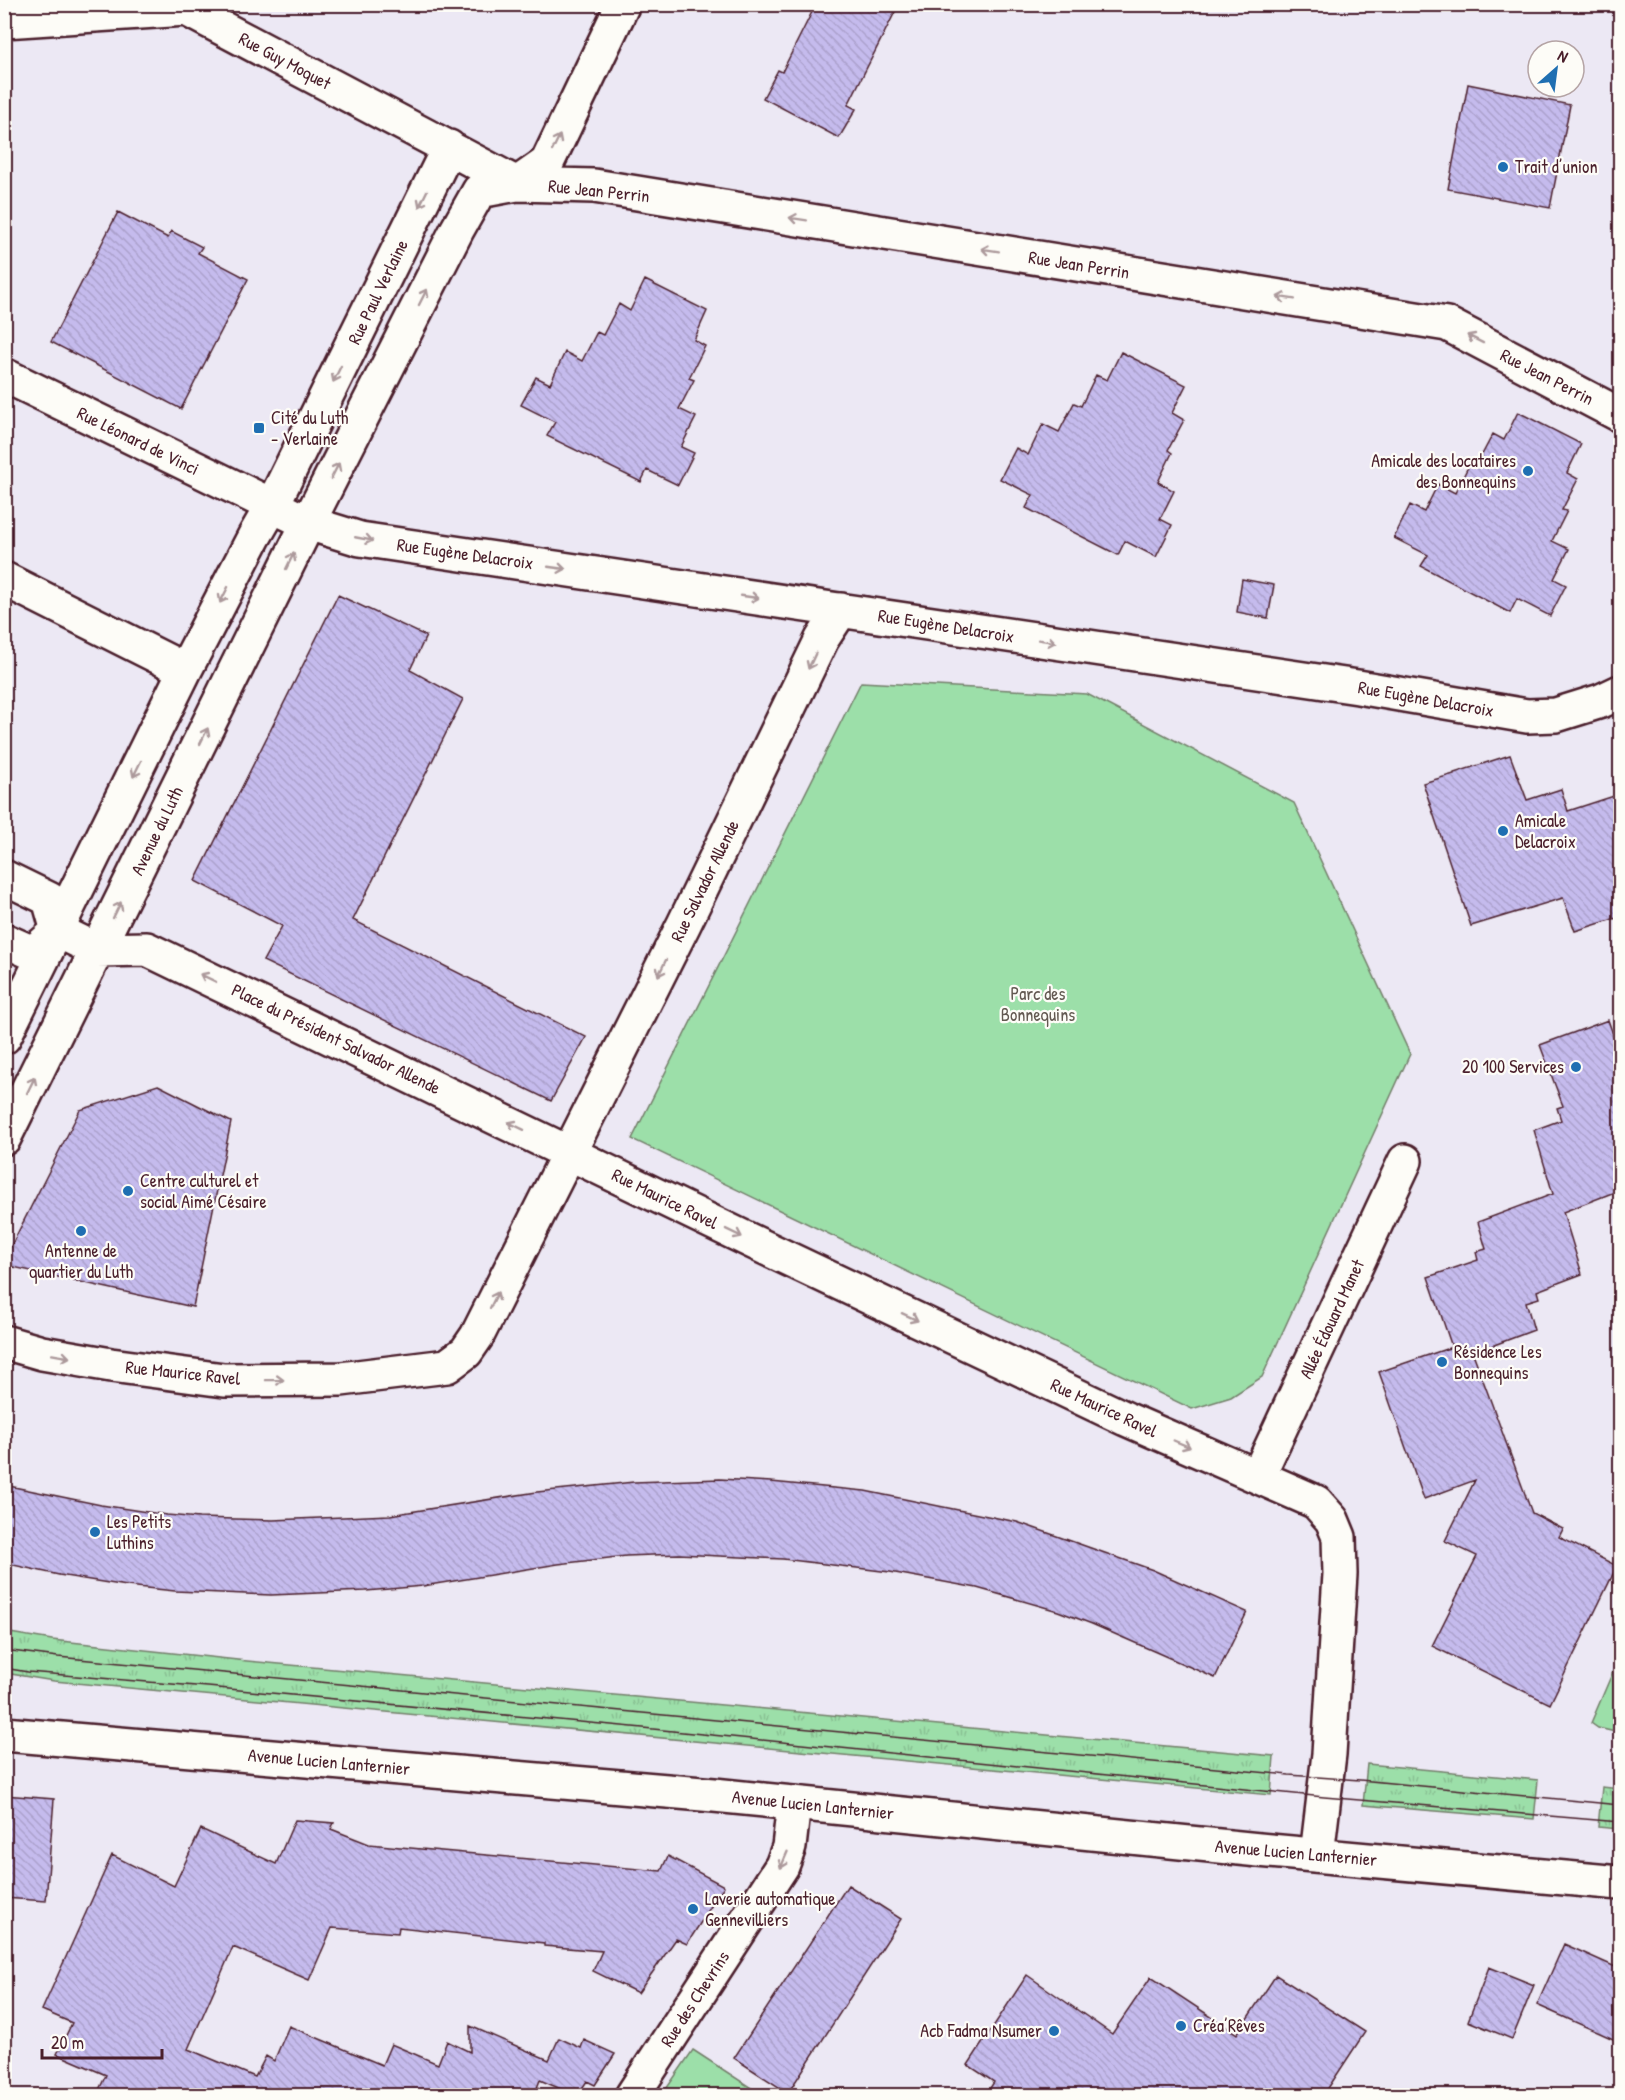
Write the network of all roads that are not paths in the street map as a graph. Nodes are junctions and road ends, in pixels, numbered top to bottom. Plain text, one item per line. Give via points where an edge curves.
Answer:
1 (623, 4) edge
2 (4, 21) edge
3 (449, 147) junction
4 (517, 184) junction
5 (4, 375) edge
6 (1620, 415) edge
7 (272, 507) junction
8 (308, 523) junction
9 (4, 579) edge
10 (841, 610) junction
11 (185, 670) junction
12 (1620, 692) edge
13 (4, 877) edge
14 (58, 931) junction
15 (4, 940) edge
16 (97, 950) junction
17 (4, 1037) edge
18 (4, 1137) edge
19 (569, 1152) junction
20 (1405, 1161) dead end
21 (4, 1342) edge
22 (466, 1352) joint
23 (1258, 1476) junction
24 (4, 1734) edge
25 (794, 1803) junction
26 (1317, 1855) junction
27 (1620, 1882) edge
28 (632, 2096) edge

4 -> 1 street via 547,163
2 - 3 street, Rue Guy Moquet via 186,9
3 - 4 street
3 -> 7 street, Rue Paul Verlaine
6 -> 4 street, Rue Jean Perrin via 1447,324 594,186
8 -> 4 street via 479,191
5 - 7 street, Rue Léonard de Vinci
7 - 8 street, Rue Eugène Delacroix
7 -> 11 street
8 -> 10 street, Rue Eugène Delacroix via 360,539
16 -> 8 street, Avenue du Luth
9 - 11 street
10 -> 12 street, Rue Eugène Delacroix via 1527,716 1556,714
10 -> 19 street, Rue Salvador Allende via 822,639
11 -> 14 street
13 - 14 street via 49,899
14 - 15 street via 33,953
14 - 16 street
14 - 17 street
18 -> 16 street, Avenue du Luth
19 -> 16 street, Place du Président Salvador Allende via 147,949
22 -> 19 street, Rue Salvador Allende
19 -> 23 street, Rue Maurice Ravel via 1126,1419
20 - 23 street, Allée Édouard Manet
21 -> 22 street, Rue Maurice Ravel via 111,1365 224,1380 353,1377 447,1366
23 - 26 street, Rue Maurice Ravel via 1316,1502 1332,1520 1339,1537 1340,1586 1329,1754
24 - 25 street, Avenue Lucien Lanternier
25 - 26 street, Avenue Lucien Lanternier
25 -> 28 street, Rue des Chevrins via 789,1847 782,1866
26 - 27 street, Avenue Lucien Lanternier

